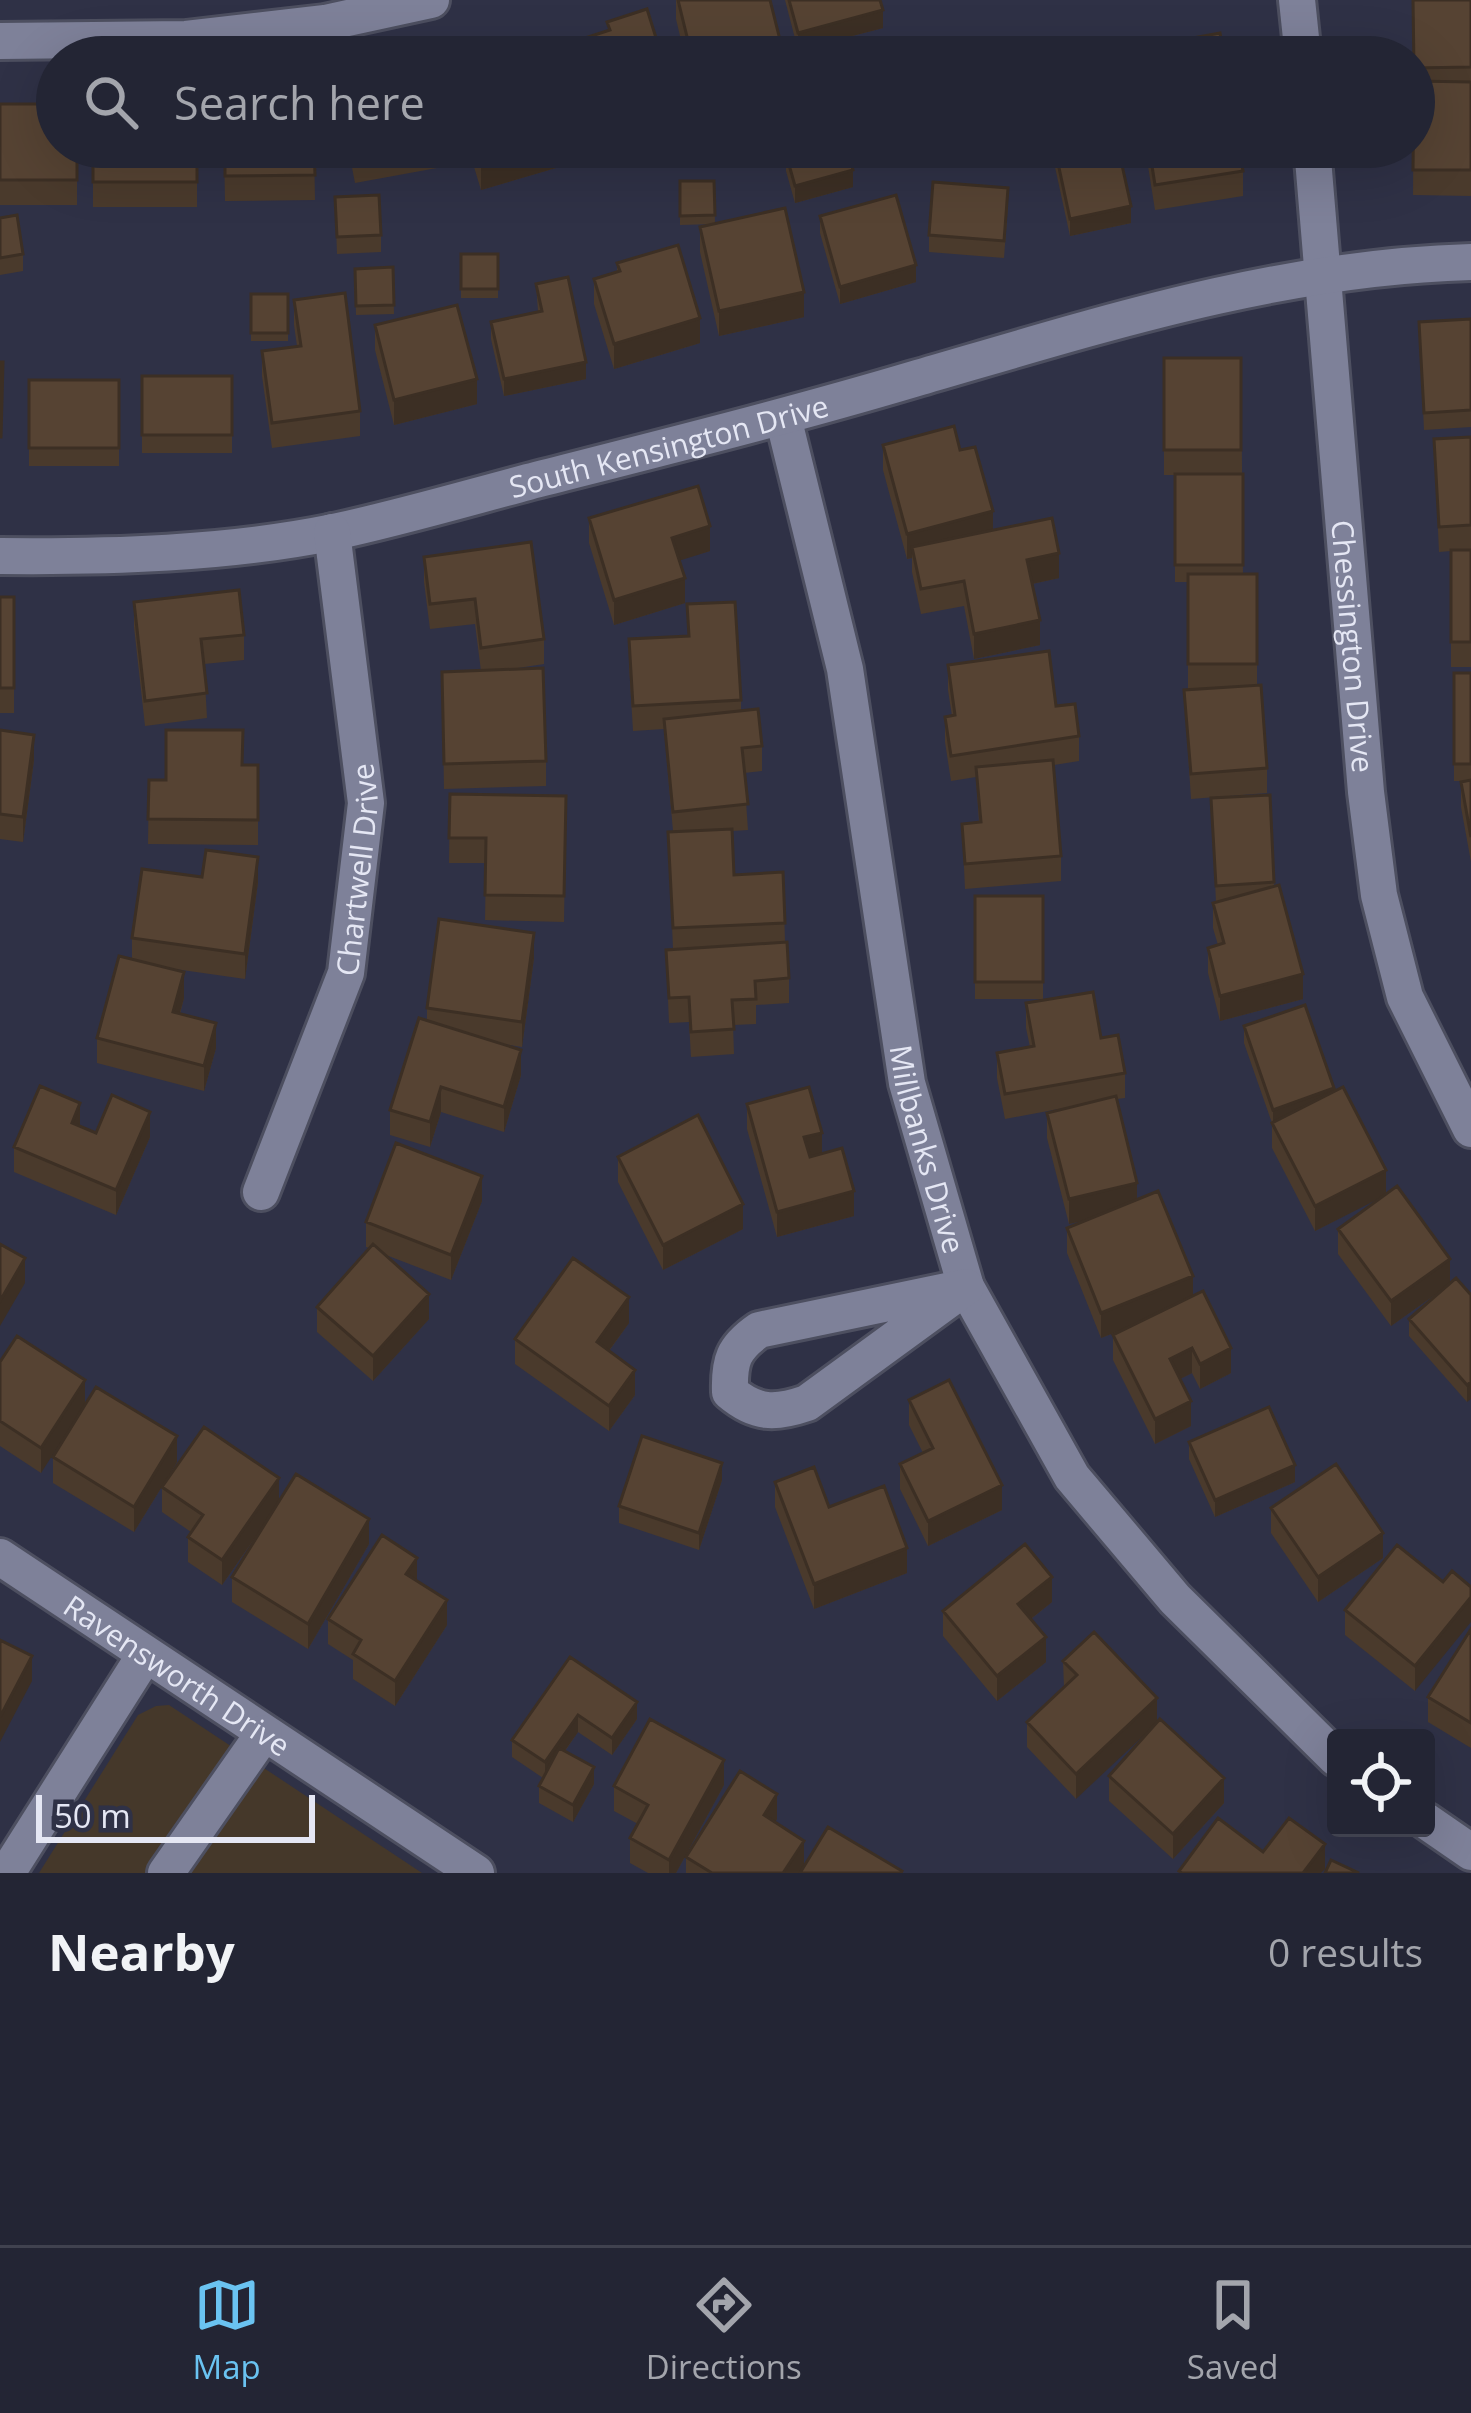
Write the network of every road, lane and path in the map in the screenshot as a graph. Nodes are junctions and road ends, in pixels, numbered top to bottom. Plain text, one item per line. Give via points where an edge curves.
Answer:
1 (431, 0) edge
2 (1297, 0) edge
3 (212, 36) edge
4 (1301, 36) edge
5 (0, 41) edge
6 (36, 41) edge
7 (1314, 168) edge
8 (1471, 262) edge
9 (1325, 273) junction
10 (783, 417) junction
11 (332, 532) junction
12 (0, 556) edge
13 (1471, 1130) edge
14 (261, 1192) dead end
15 (966, 1287) junction
16 (0, 1557) edge
17 (145, 1655) junction
18 (264, 1733) junction
19 (1327, 1749) edge
20 (1435, 1827) edge
21 (1471, 1852) edge
22 (7, 1873) edge
23 (166, 1873) edge
24 (476, 1873) edge

1 - 3 street
2 - 4 street
5 - 6 street
7 - 9 street, Chessington Drive
8 - 9 street, South Kensington Drive
9 - 10 street, South Kensington Drive via 1102,324
9 - 13 street, Chessington Drive via 1378,895 1405,997
10 - 11 street, South Kensington Drive
10 - 15 street, Millbanks Drive via 845,670 908,1083
11 - 12 street, South Kensington Drive via 202,549
11 - 14 street, Chartwell Drive via 366,803 346,974
15 - 15 street via 759,1330 729,1363 730,1392 750,1409 781,1412 807,1403
15 - 19 street, Millbanks Drive via 1072,1477 1175,1599
16 - 17 street, Ravensworth Drive
17 - 18 street, Ravensworth Drive
17 - 22 street
18 - 23 street
18 - 24 street, Ravensworth Drive
20 - 21 street

